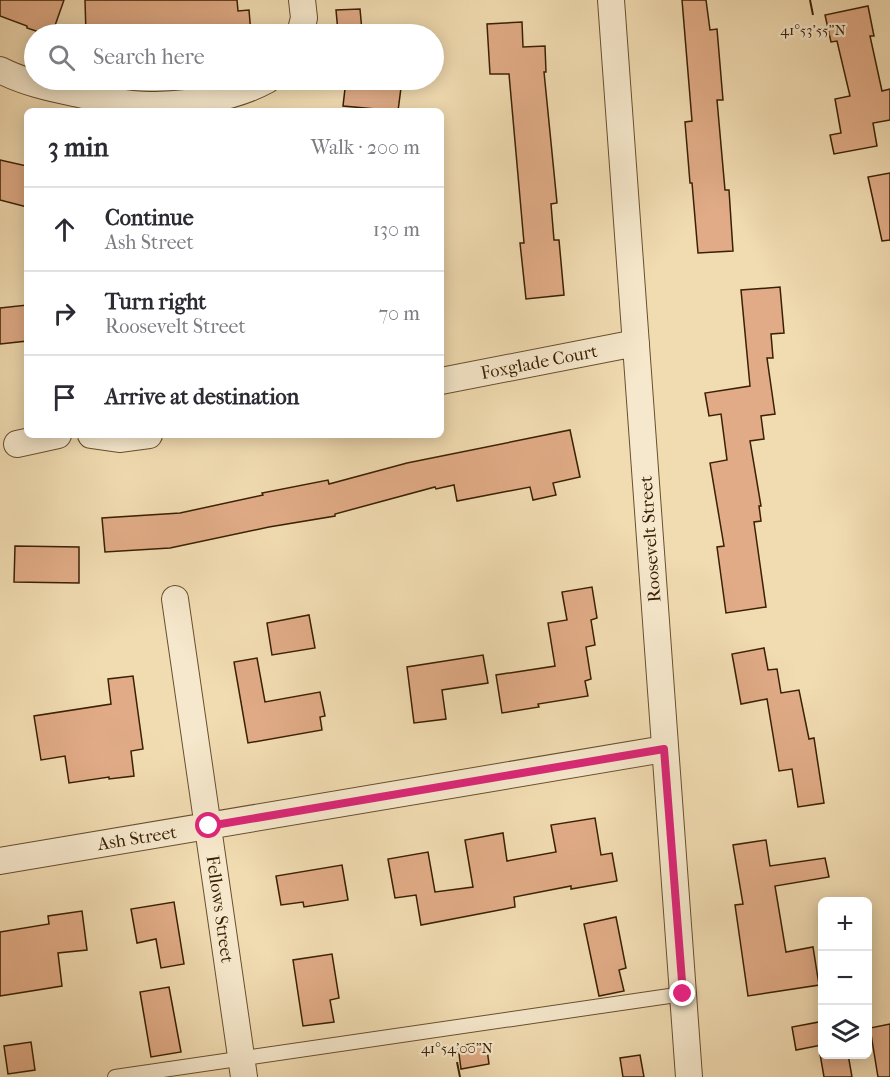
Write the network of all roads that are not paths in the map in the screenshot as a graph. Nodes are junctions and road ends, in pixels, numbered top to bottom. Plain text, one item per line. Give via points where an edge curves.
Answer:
1 (302, 0) edge
2 (611, 0) edge
3 (302, 24) edge
4 (0, 70) edge
5 (24, 79) edge
6 (59, 90) edge
7 (248, 90) edge
8 (636, 343) junction
9 (444, 380) edge
10 (44, 438) edge
11 (17, 444) dead end
12 (175, 599) dead end
13 (664, 749) junction
14 (209, 826) junction
15 (0, 861) edge
16 (683, 994) junction
17 (242, 1067) edge
18 (115, 1077) edge
19 (689, 1077) edge

1 - 3 street
2 - 8 street, Roosevelt Street
4 - 5 street
6 - 7 street via 154,106 208,100
8 - 9 street, Foxglade Court
8 - 13 street, Roosevelt Street
10 - 11 street
12 - 14 street, Fellows Street
13 - 14 street, Ash Street
13 - 16 street, Roosevelt Street
14 - 15 street, Ash Street
14 - 17 street, Fellows Street
16 - 17 lane
16 - 19 street, Roosevelt Street
17 - 18 lane

